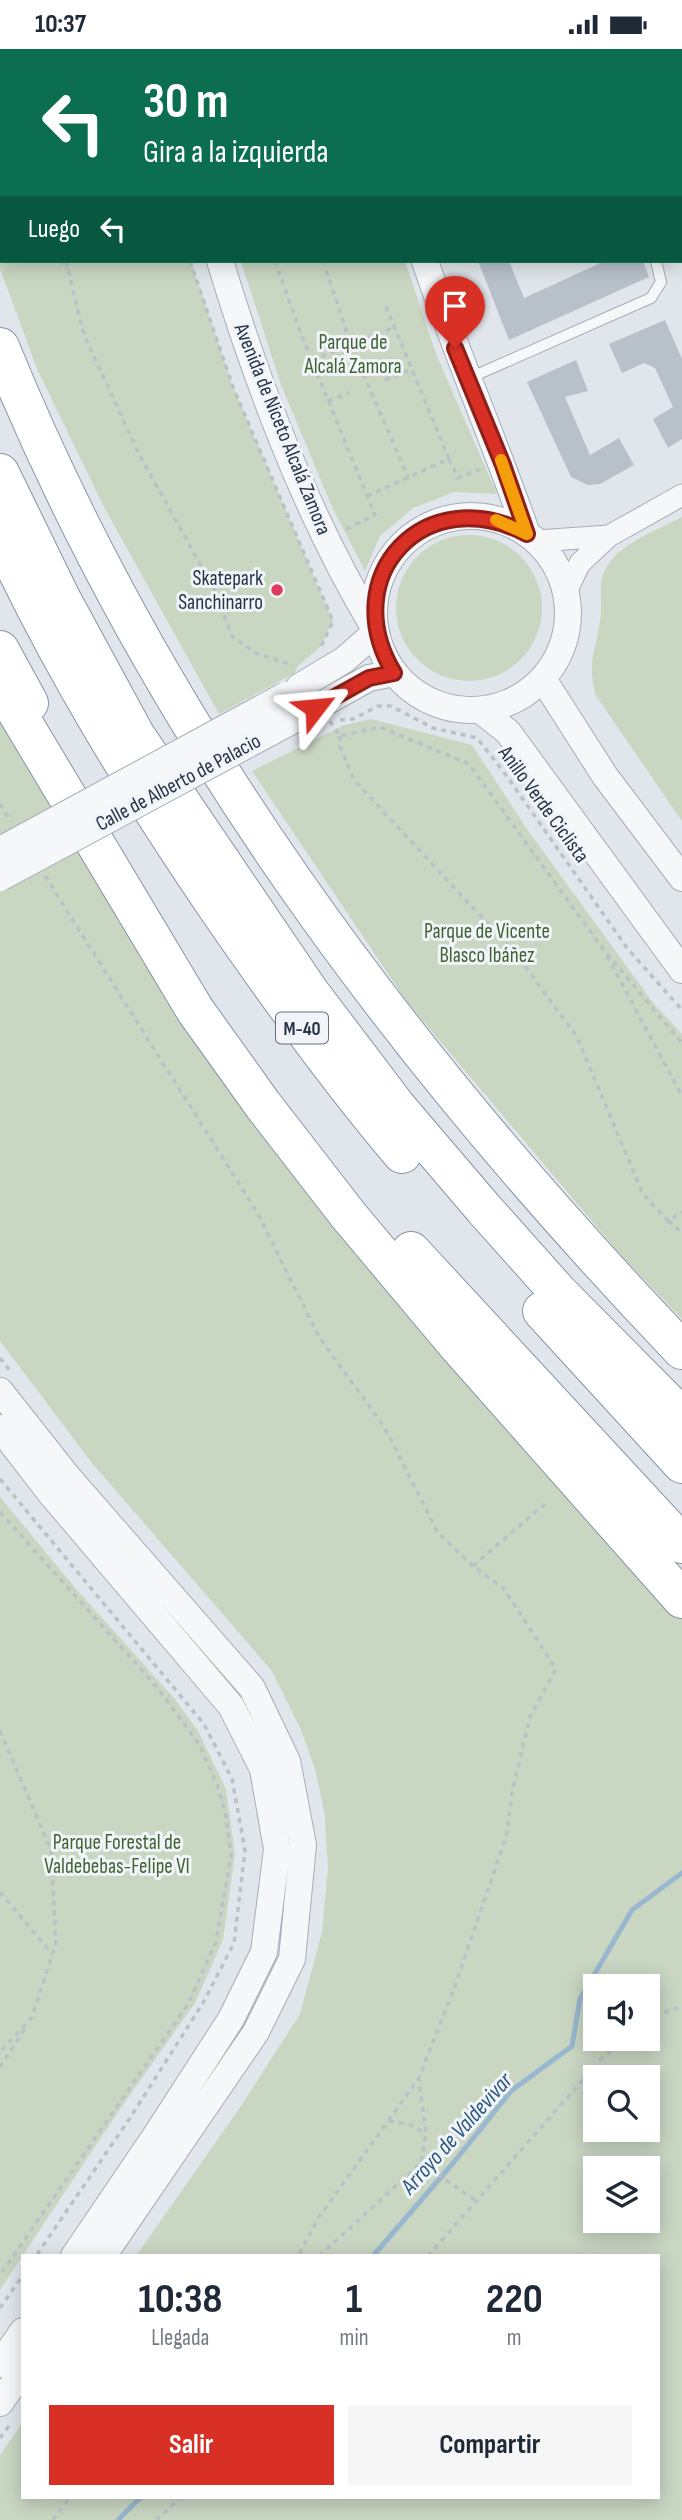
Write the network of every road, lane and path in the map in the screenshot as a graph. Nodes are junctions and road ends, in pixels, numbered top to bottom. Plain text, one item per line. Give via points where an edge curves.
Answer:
1 (61, 263) edge
2 (66, 263) edge
3 (191, 263) edge
4 (221, 263) edge
5 (276, 263) edge
6 (324, 263) edge
7 (426, 263) edge
8 (656, 263) edge
9 (67, 269) junction
10 (384, 302) dead end
11 (395, 327) junction
12 (351, 345) junction
13 (0, 347) edge
14 (311, 361) junction
15 (412, 369) junction
16 (467, 379) junction
17 (385, 380) dead end
18 (349, 393) dead end
19 (328, 401) junction
20 (449, 459) junction
21 (501, 461) junction
22 (0, 473) edge
23 (408, 477) junction
24 (682, 495) edge
25 (367, 496) junction
26 (0, 535) edge
27 (609, 536) junction
28 (326, 538) junction
29 (532, 538) junction
30 (566, 592) junction
31 (375, 631) junction
32 (0, 650) edge
33 (313, 653) dead end
34 (394, 673) junction
35 (543, 679) junction
36 (0, 684) edge
37 (303, 695) junction
38 (480, 710) junction
39 (341, 736) junction
40 (0, 850) edge
41 (0, 878) edge
42 (682, 878) edge
43 (51, 887) dead end
44 (603, 949) junction
45 (682, 969) edge
46 (682, 1010) edge
47 (682, 1043) edge
48 (682, 1096) edge
49 (682, 1212) edge
50 (668, 1220) junction
51 (682, 1232) edge
52 (682, 1350) edge
53 (0, 1357) edge
54 (8, 1385) edge
55 (682, 1417) edge
56 (0, 1428) edge
57 (682, 1464) edge
58 (0, 1479) edge
59 (547, 1502) dead end
60 (0, 1512) edge
61 (682, 1544) edge
62 (473, 1566) junction
63 (682, 1599) edge
64 (0, 1731) edge
65 (0, 1892) edge
66 (52, 1954) junction
67 (682, 2006) edge
68 (660, 2014) edge
69 (33, 2017) junction
70 (612, 2051) edge
71 (0, 2052) edge
72 (0, 2067) edge
73 (419, 2078) junction
74 (388, 2121) junction
75 (426, 2134) junction
76 (421, 2163) junction
77 (475, 2200) junction
78 (37, 2254) edge
79 (75, 2254) edge
80 (104, 2254) edge
81 (299, 2254) edge
82 (321, 2254) edge
83 (430, 2254) edge
84 (0, 2275) edge
85 (21, 2278) edge
86 (0, 2308) edge
87 (21, 2334) edge
88 (0, 2364) edge
89 (21, 2373) edge
90 (0, 2403) edge
91 (69, 2499) edge
92 (179, 2499) edge
93 (53, 2520) edge
94 (156, 2520) edge

1 - 9 path
2 - 9 path
3 - 33 path via 233,387 333,621
4 - 28 street, Avenida de Niceto Alcalá Zamora via 236,315
5 - 14 path
6 - 12 path
7 - 16 street
8 - 16 lane via 661,282 651,298
9 - 37 path via 84,335 140,456 214,589 232,636
10 - 11 path
11 - 12 path
11 - 15 path
12 - 14 path
12 - 23 path
13 - 52 highway via 112,584 206,751 280,863 436,1072
14 - 19 path
15 - 17 path
15 - 20 path
16 - 21 street
18 - 19 path
19 - 25 path
20 - 21 path via 458,478
20 - 23 path
21 - 29 street
22 - 55 highway via 136,736 309,991 397,1107 484,1209 559,1293
23 - 25 path
24 - 27 street
25 - 28 path via 375,515
26 - 57 highway, M-40 via 115,754 332,1070 469,1233
27 - 29 street
27 - 30 street via 580,563
28 - 31 street, Avenida de Niceto Alcalá Zamora
29 - 30 street via 555,564
29 - 31 street via 505,522 480,517 430,525 392,557 380,580 374,604
30 - 35 street via 568,623 560,653
31 - 34 street
31 - 37 street, Calle de Alberto de Palacio
32 - 61 highway, M-40 via 74,780 275,1091 414,1255
34 - 37 street, Calle de Alberto de Palacio
34 - 38 street via 432,703
35 - 38 street via 514,700
35 - 42 street via 605,776
36 - 63 highway via 188,999 270,1114 458,1347
37 - 39 path
37 - 40 street, Calle de Alberto de Palacio, bridge
37 - 41 street, Calle de Alberto de Palacio, bridge
37 - 46 path, Anillo Verde Ciclista via 353,719 378,706 391,706 433,728 477,738 627,948
38 - 45 street via 508,732
39 - 44 path via 380,727 469,764
39 - 50 path via 340,747 354,780 516,954 577,1037 643,1194
43 - 62 path via 258,1214 319,1337 384,1429 438,1533
44 - 47 path
44 - 48 path
49 - 50 path
50 - 51 path
53 - 54 path
54 - 80 street via 68,1476 252,1688 287,1761 303,1845 292,1959 256,2032
56 - 79 street via 51,1495 231,1706 263,1769 277,1849 264,1952 224,2028
58 - 78 path via 204,1724 232,1779 245,1850 234,1943 203,2003
59 - 62 path
60 - 84 path via 156,1686 199,1744 218,1787 231,1856 216,1942 188,2004
62 - 73 path via 504,1589 556,1669 530,1717 506,1837
64 - 66 path via 51,1850 56,1943
65 - 66 path
66 - 69 path
67 - 68 path
69 - 71 path
69 - 72 path
70 - 77 path
73 - 74 path
73 - 75 path
74 - 75 path
74 - 81 path via 319,2217
75 - 76 path
76 - 77 path
76 - 82 path
77 - 83 path
85 - 86 path
87 - 88 street
89 - 90 street
91 - 93 path
92 - 94 path

